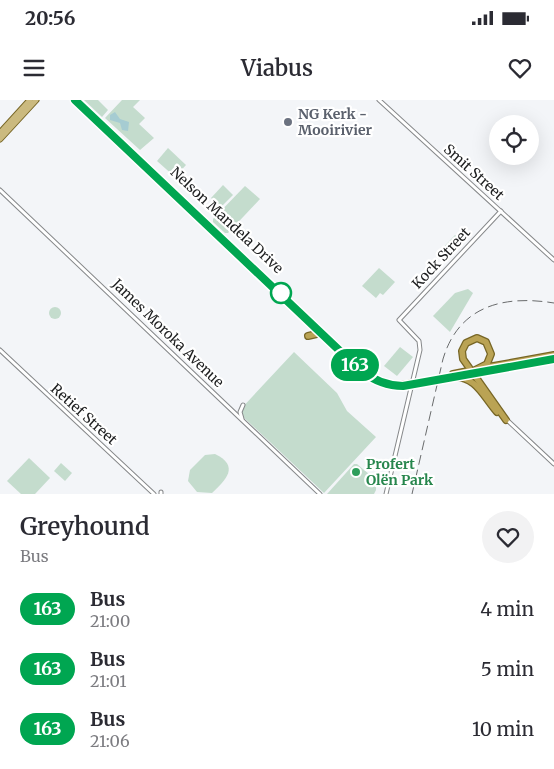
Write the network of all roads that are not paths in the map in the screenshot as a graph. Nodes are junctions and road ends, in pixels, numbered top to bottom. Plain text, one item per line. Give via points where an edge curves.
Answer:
1 (30, 100) edge
2 (36, 100) edge
3 (75, 100) edge
4 (80, 100) edge
5 (379, 100) edge
6 (0, 133) edge
7 (0, 139) edge
8 (0, 190) edge
9 (501, 211) junction
10 (554, 260) edge
11 (323, 334) junction
12 (308, 336) dead end
13 (0, 350) edge
14 (554, 355) edge
15 (554, 359) edge
16 (473, 372) junction
17 (453, 376) junction
18 (396, 384) junction
19 (39, 388) junction
20 (41, 396) dead end
21 (242, 405) dead end
22 (506, 420) junction
23 (243, 421) junction
24 (554, 464) edge
25 (154, 494) edge
26 (320, 494) edge
27 (386, 494) edge

1 - 6 main road
2 - 7 main road
3 - 11 highway, Nelson Mandela Drive
4 - 18 highway, Nelson Mandela Drive via 368,372
5 - 9 street, Smit Street
8 - 23 street, James Moroka Avenue
9 - 10 street, Smit Street
9 - 27 street, Kock Street via 399,320 419,341 420,350
11 - 12 highway via 316,332
11 - 18 highway, Nelson Mandela Drive via 368,376 382,383
13 - 19 street, Retief Street
14 - 16 highway, Nelson Mandela Drive
15 - 16 highway, Nelson Mandela Drive
16 - 17 highway, Nelson Mandela Drive
16 - 22 highway via 487,364 491,354 489,345 478,338 466,343 463,359
17 - 18 highway, Nelson Mandela Drive, bridge
17 - 22 highway via 472,381
19 - 20 street
19 - 25 street, Retief Street
21 - 23 street
22 - 24 street
23 - 26 street, James Moroka Avenue

